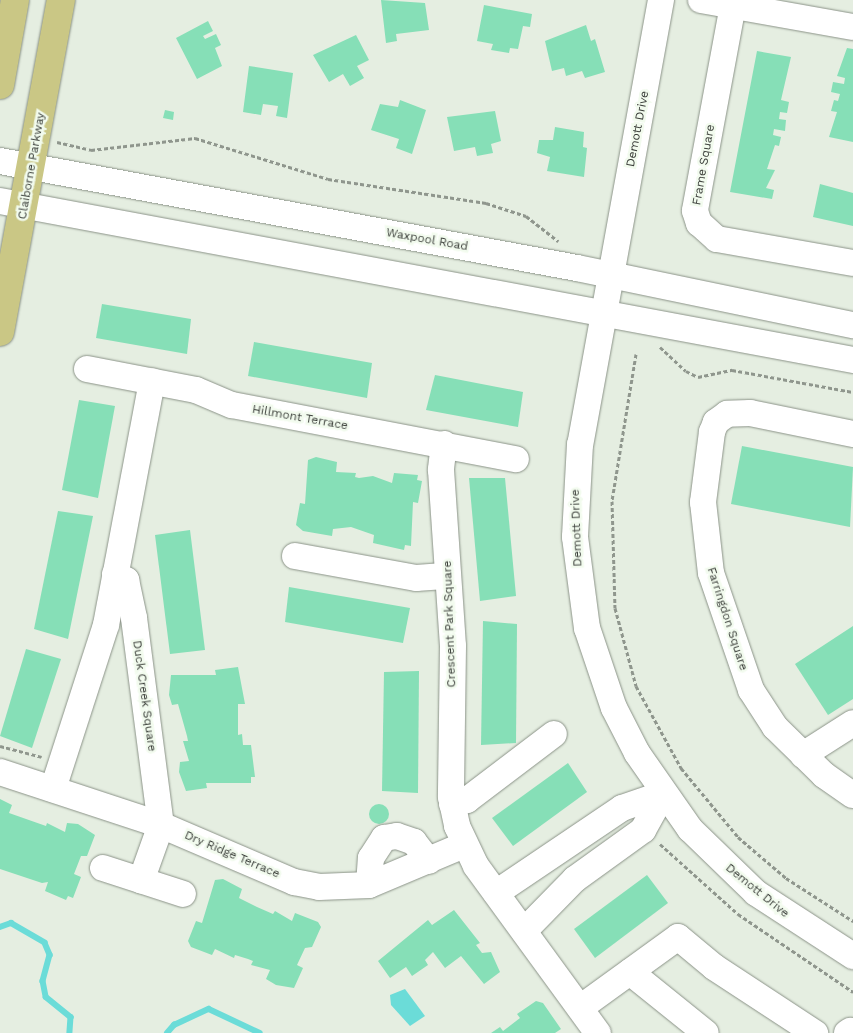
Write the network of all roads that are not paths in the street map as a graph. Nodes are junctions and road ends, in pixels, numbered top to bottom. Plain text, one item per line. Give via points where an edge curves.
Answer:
1 (15, 0) edge
2 (61, 0) edge
3 (661, 0) edge
4 (701, 0) edge
5 (733, 5) junction
6 (853, 27) edge
7 (0, 85) edge
8 (0, 161) edge
9 (32, 167) junction
10 (13, 203) edge
11 (853, 263) edge
12 (612, 274) junction
13 (605, 314) junction
14 (853, 325) edge
15 (0, 332) edge
16 (853, 360) edge
17 (87, 369) dead end
18 (152, 381) junction
19 (853, 434) edge
20 (444, 444) junction
21 (516, 459) dead end
22 (295, 556) dead end
23 (115, 574) junction
24 (448, 576) junction
25 (853, 723) edge
26 (554, 734) dead end
27 (803, 755) junction
28 (0, 772) edge
29 (53, 789) junction
30 (663, 794) junction
31 (853, 795) edge
32 (452, 804) junction
33 (161, 825) junction
34 (464, 845) junction
35 (558, 855) junction
36 (429, 861) junction
37 (103, 868) dead end
38 (575, 879) junction
39 (142, 881) junction
40 (369, 885) junction
41 (496, 893) junction
42 (183, 894) dead end
43 (524, 931) junction
44 (853, 956) edge
45 (630, 972) junction
46 (580, 1008) junction
47 (598, 1033) edge
48 (706, 1033) edge
49 (815, 1033) edge

1 - 7 main road
2 - 9 main road, Claiborne Parkway
3 - 12 street, Demott Drive
4 - 5 street
5 - 6 street
5 - 11 street, Frame Square via 695,211 699,223 717,239
8 - 9 street, Waxpool Road
9 - 10 main road, Claiborne Parkway
9 - 12 street, Waxpool Road
10 - 13 street
10 - 15 main road, Claiborne Parkway
12 - 13 street, Demott Drive
12 - 14 street, Waxpool Road
13 - 16 street
13 - 30 street, Demott Drive via 575,486 580,587 587,628 614,708
17 - 18 street, Hillmont Terrace
18 - 20 street, Hillmont Terrace via 196,390 232,405
18 - 23 street
19 - 27 street, Farringdon Square via 750,413 727,414 716,422 712,432 703,502 711,573 752,690 775,727
20 - 21 street, Hillmont Terrace
20 - 24 street, Crescent Park Square via 441,470
22 - 24 street via 416,578
23 - 29 street via 106,624
23 - 33 street, Duck Creek Square via 126,580 134,618
24 - 32 street, Crescent Park Square via 453,646
25 - 27 street
26 - 32 street via 467,800
27 - 31 street, Farringdon Square
28 - 29 street, Dry Ridge Terrace
29 - 33 street, Dry Ridge Terrace
30 - 35 street via 622,808
30 - 38 street via 643,830
30 - 44 street, Demott Drive via 718,860 756,893
32 - 34 street, Crescent Park Square
33 - 39 street
33 - 40 street, Dry Ridge Terrace via 294,882 327,888
34 - 36 street, Dry Ridge Terrace
34 - 41 street, Crescent Park Square
35 - 38 street
35 - 41 street
36 - 40 street, Dry Ridge Terrace
36 - 40 street via 414,842 397,836 384,838 371,858
37 - 39 street
38 - 43 street
39 - 42 street
41 - 43 street, Crescent Park Square
43 - 46 street, Crescent Park Square
45 - 46 street
45 - 48 street
45 - 49 street via 678,937 714,967
46 - 47 street, Crescent Park Square

